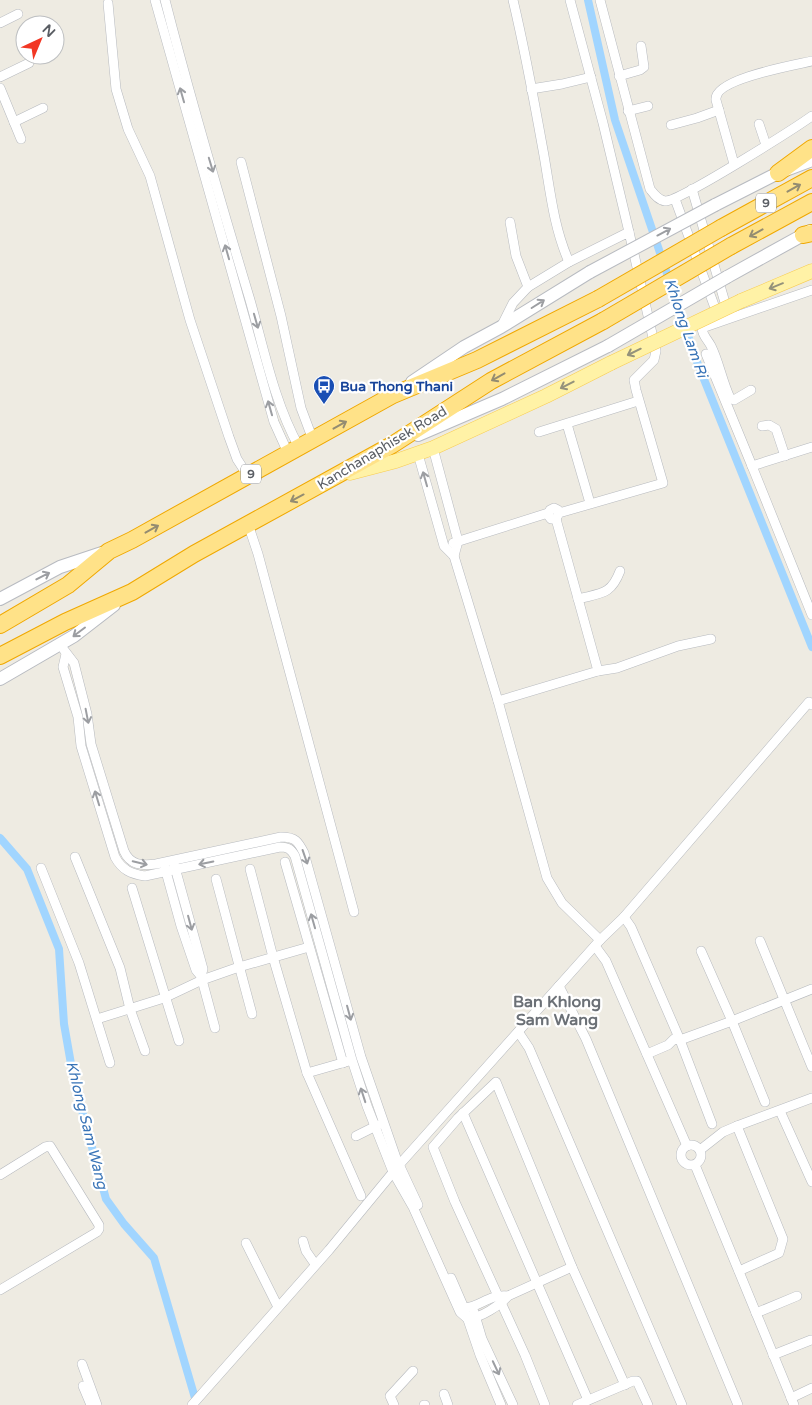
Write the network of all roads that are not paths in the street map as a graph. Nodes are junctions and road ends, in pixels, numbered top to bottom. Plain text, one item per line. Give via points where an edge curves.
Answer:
1 (155, 0) edge
2 (165, 0) edge
3 (513, 0) edge
4 (570, 0) edge
5 (600, 0) edge
6 (108, 3) dead end
7 (18, 14) dead end
8 (0, 23) edge
9 (641, 46) dead end
10 (812, 61) edge
11 (25, 65) edge
12 (619, 76) junction
13 (0, 77) edge
14 (591, 77) junction
15 (0, 88) edge
16 (531, 88) junction
17 (2, 99) edge
18 (648, 106) dead end
19 (42, 108) dead end
20 (719, 110) junction
21 (628, 111) junction
22 (812, 116) edge
23 (14, 122) junction
24 (671, 124) dead end
25 (759, 124) dead end
26 (21, 139) dead end
27 (766, 145) junction
28 (812, 148) edge
29 (812, 160) edge
30 (241, 162) dead end
31 (734, 164) junction
32 (778, 173) junction
33 (812, 178) edge
34 (692, 189) junction
35 (675, 199) junction
36 (812, 202) edge
37 (510, 222) dead end
38 (627, 225) junction
39 (809, 233) edge
40 (569, 262) junction
41 (812, 271) edge
42 (528, 287) junction
43 (811, 293) edge
44 (730, 318) junction
45 (720, 321) junction
46 (501, 327) junction
47 (706, 354) dead end
48 (751, 390) dead end
49 (393, 395) junction
50 (638, 401) junction
51 (567, 424) junction
52 (762, 426) dead end
53 (539, 432) dead end
54 (392, 445) junction
55 (300, 447) junction
56 (812, 447) edge
57 (433, 448) junction
58 (418, 454) junction
59 (785, 456) junction
60 (752, 466) junction
61 (340, 475) junction
62 (248, 476) junction
63 (448, 502) junction
64 (590, 503) junction
65 (433, 507) junction
66 (558, 516) junction
67 (248, 524) junction
68 (458, 541) junction
69 (444, 546) junction
70 (109, 551) junction
71 (454, 556) junction
72 (620, 571) dead end
73 (132, 592) junction
74 (0, 599) edge
75 (578, 599) junction
76 (812, 615) edge
77 (0, 625) edge
78 (711, 639) dead end
79 (64, 649) junction
80 (0, 656) edge
81 (598, 671) junction
82 (0, 679) edge
83 (80, 686) junction
84 (70, 690) junction
85 (498, 702) junction
86 (812, 705) edge
87 (95, 756) junction
88 (85, 759) junction
89 (75, 857) dead end
90 (168, 861) junction
91 (285, 862) dead end
92 (41, 868) dead end
93 (250, 869) dead end
94 (175, 870) junction
95 (166, 872) junction
96 (216, 880) dead end
97 (132, 888) dead end
98 (354, 912) dead end
99 (624, 916) junction
100 (324, 941) junction
101 (760, 941) dead end
102 (597, 943) junction
103 (309, 947) junction
104 (701, 951) dead end
105 (273, 957) junction
106 (239, 967) junction
107 (201, 978) junction
108 (559, 986) junction
109 (812, 989) edge
110 (164, 998) junction
111 (784, 1000) junction
112 (130, 1009) junction
113 (252, 1014) dead end
114 (97, 1019) junction
115 (732, 1021) junction
116 (214, 1028) dead end
117 (519, 1033) junction
118 (680, 1040) junction
119 (179, 1041) dead end
120 (145, 1051) dead end
121 (647, 1054) junction
122 (352, 1060) junction
123 (110, 1063) dead end
124 (812, 1067) edge
125 (308, 1073) junction
126 (812, 1098) edge
127 (765, 1102) dead end
128 (780, 1111) junction
129 (463, 1113) junction
130 (712, 1124) dead end
131 (379, 1125) junction
132 (737, 1126) junction
133 (356, 1136) dead end
134 (686, 1146) junction
135 (700, 1150) junction
136 (695, 1165) junction
137 (396, 1169) junction
138 (0, 1175) edge
139 (812, 1182) edge
140 (361, 1196) dead end
141 (303, 1241) dead end
142 (246, 1243) dead end
143 (315, 1264) junction
144 (572, 1267) junction
145 (739, 1271) junction
146 (536, 1283) junction
147 (0, 1290) edge
148 (797, 1296) dead end
149 (499, 1299) junction
150 (278, 1307) junction
151 (468, 1307) junction
152 (756, 1313) junction
153 (471, 1318) junction
154 (811, 1340) edge
155 (479, 1341) junction
156 (773, 1355) junction
157 (82, 1364) dead end
158 (413, 1370) dead end
159 (625, 1385) junction
160 (83, 1386) dead end
161 (812, 1388) edge
162 (444, 1394) dead end
163 (592, 1401) edge
164 (792, 1401) edge
165 (91, 1405) edge
166 (98, 1405) edge
167 (192, 1405) edge
168 (394, 1405) edge
169 (448, 1405) edge
170 (501, 1405) edge
171 (513, 1405) edge
172 (545, 1405) edge
173 (577, 1405) edge
174 (648, 1405) edge
175 (682, 1405) edge
176 (738, 1405) edge

55 -> 1 street via 274,422
2 -> 55 street via 278,398 288,427
3 - 16 street
4 - 14 street
5 - 12 street
6 - 62 street via 116,89 128,129 150,176 190,320 226,428
7 - 8 street
9 - 12 street via 644,67
10 - 20 street via 758,73 723,88 716,96
11 - 13 street
12 - 21 street
14 - 16 street
14 - 38 street
15 - 17 street
16 - 40 street via 549,194
17 - 23 street
18 - 21 street
19 - 23 street
20 - 24 street
20 - 31 street
21 - 35 street via 650,189 659,199
22 - 27 street
23 - 26 street
25 - 27 street
27 - 31 street
28 - 32 highway
29 - 32 main road
30 - 55 street via 301,408
31 - 34 street
46 -> 32 main road, bridge via 590,272
49 -> 33 highway, 9, bridge via 477,360 598,299
34 - 35 street
34 - 44 street
35 - 45 street
36 -> 54 highway, Kanchanaphisek Road / 9, bridge via 491,381
37 - 42 street via 516,256
38 - 40 street
38 - 50 street via 656,351 654,360 634,380
39 - 54 main road, bridge via 608,346 502,399
40 - 42 street
41 -> 57 main road, bridge via 741,301
42 - 46 street via 513,303
43 - 44 street
44 - 45 street
45 - 48 street via 702,330 717,358 730,398 734,400
46 - 49 main road via 464,346
47 - 60 street
55 -> 49 highway, 9
50 - 51 street
50 - 64 street via 663,483
51 - 53 street
51 - 64 street
52 - 59 street via 769,425 776,430
54 - 61 highway, Kanchanaphisek Road / 9
55 - 62 highway, 9
56 - 59 street
57 - 58 main road
57 - 63 street
58 - 61 main road
65 -> 58 street
59 - 60 street
60 - 76 street
61 -> 67 highway, Kanchanaphisek Road / 9
70 -> 62 highway, 9
63 - 65 street
63 - 68 street
64 - 66 street
65 - 69 street
66 - 68 street via 551,519 548,513
66 - 75 street
67 - 73 highway, Kanchanaphisek Road / 9
67 - 98 street
68 - 69 street
68 - 71 street
69 - 71 street
74 -> 70 main road via 60,567
70 - 77 highway, 9 via 68,585
71 - 85 street
72 - 75 street via 608,591
73 -> 79 main road via 74,636
73 - 80 highway, Kanchanaphisek Road / 9
75 - 81 street
78 - 81 street
79 - 82 main road
79 - 83 street via 74,663
79 - 84 street via 62,667
81 - 85 street
83 - 84 street
83 -> 87 street
84 - 88 street
85 - 102 street via 547,878 562,903
86 - 99 street via 810,702
87 - 88 street
87 -> 90 street via 127,857 146,866
95 -> 88 street via 135,875 120,865
89 - 112 street via 120,968
90 - 94 street
90 - 95 street
90 -> 100 street via 291,837 304,853
91 - 103 street
92 - 114 street via 79,963
93 - 105 street
94 - 95 street
100 -> 94 street via 295,856 287,847
94 -> 107 street via 203,969
95 - 107 street via 187,944
96 - 106 street
97 - 110 street
99 - 102 street
99 - 118 street
100 - 122 street
101 - 111 street
102 - 108 street
102 - 121 street
103 - 105 street
103 - 122 street
104 - 115 street
105 - 106 street
105 - 125 street
106 - 107 street
106 - 113 street
107 - 110 street
107 - 116 street
108 - 117 street
108 - 176 street via 586,1039
109 - 111 street
110 - 112 street
110 - 119 street
111 - 115 street
111 - 124 street
112 - 114 street
112 - 120 street
114 - 123 street
115 - 118 street
115 - 127 street
117 - 137 street
117 - 175 street via 532,1055
118 - 121 street via 674,1039
118 - 130 street
121 - 134 street
122 - 125 street
122 - 131 street
125 - 140 street
126 - 128 street
128 - 132 street
128 - 139 street
129 - 144 street via 496,1082
129 - 146 street
129 - 149 street via 432,1147
131 - 133 street
131 - 137 street
132 - 135 street via 723,1132
132 - 145 street via 783,1239 779,1253
134 - 135 street via 694,1145
134 - 136 street via 681,1158 686,1165
135 - 136 street via 701,1159
136 - 145 street
137 - 143 street
137 - 151 street
137 - 153 street via 460,1312
138 - 147 street via 50,1146 99,1229
141 - 143 street
142 - 150 street
143 - 150 street
144 - 146 street
144 - 159 street
145 - 152 street
146 - 149 street
146 - 163 street
148 - 152 street
149 - 151 street
149 - 153 street
149 - 172 street
150 - 167 street
151 - 153 street
152 - 156 street
153 - 155 street
154 - 156 street
155 - 170 street
155 -> 171 street
156 - 164 street
157 - 166 street
158 - 168 street via 390,1396
159 - 163 street
159 - 174 street via 637,1381
160 - 165 street
161 - 164 street
162 - 169 street
163 - 173 street

